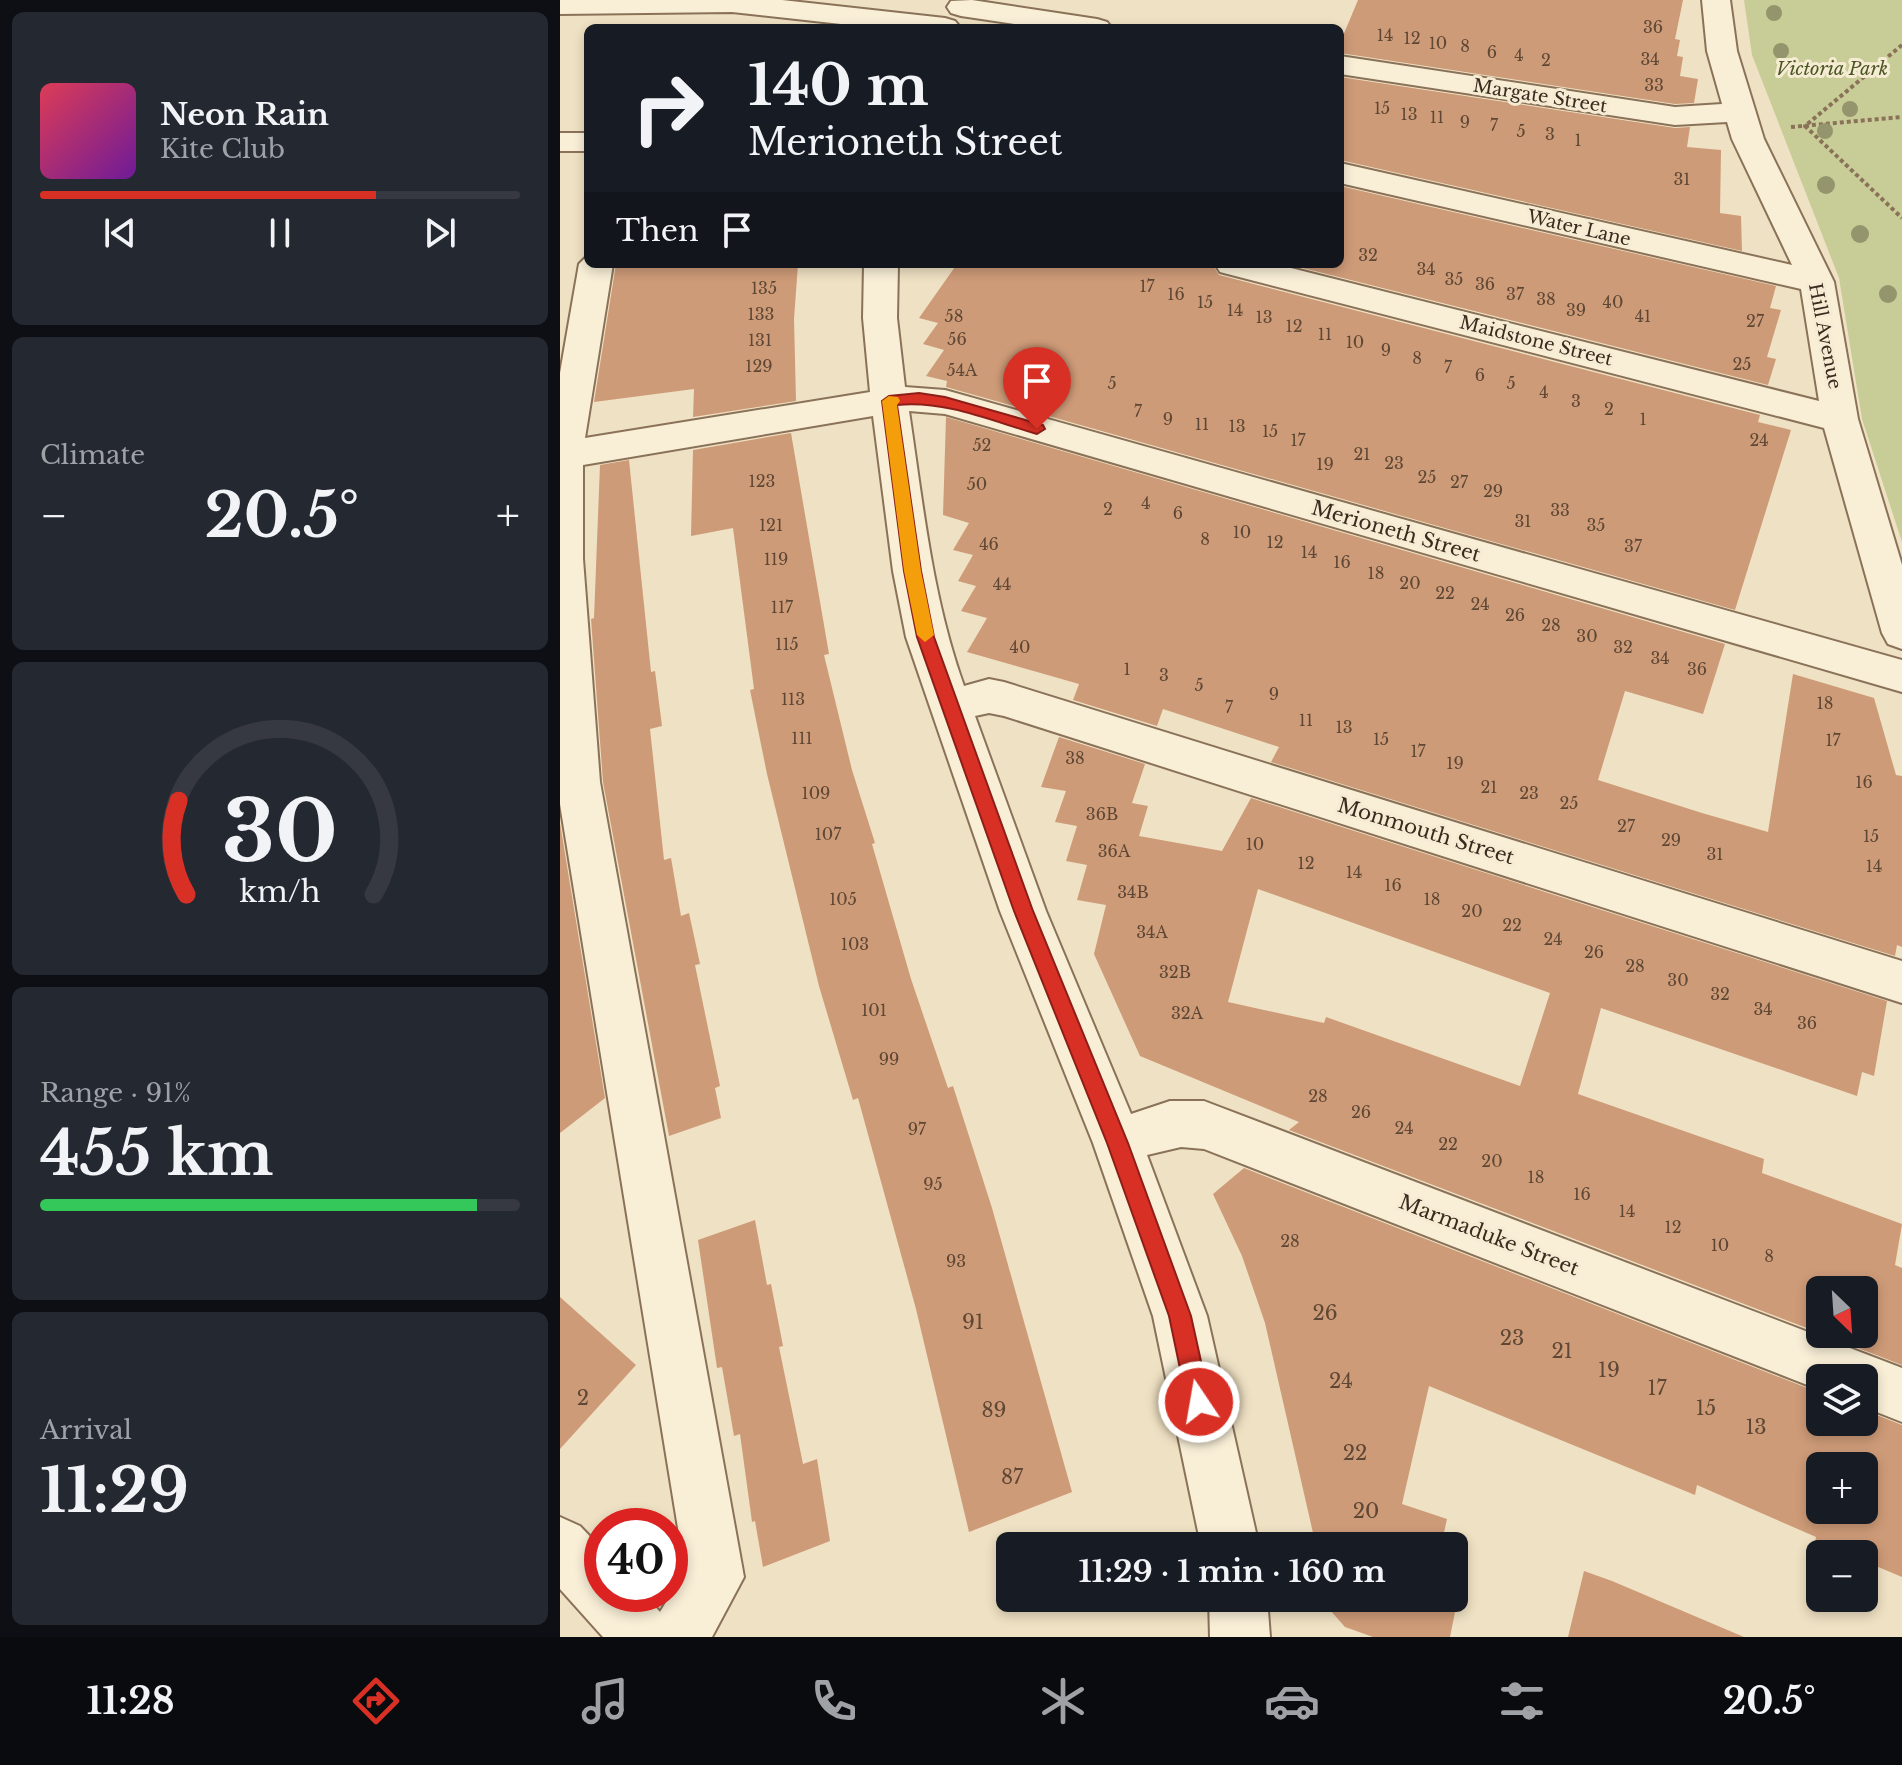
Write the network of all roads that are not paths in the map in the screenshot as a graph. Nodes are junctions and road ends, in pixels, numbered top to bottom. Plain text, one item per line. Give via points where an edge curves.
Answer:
1 (1716, 0) edge
2 (729, 2) edge
3 (560, 5) edge
4 (954, 16) edge
5 (697, 24) edge
6 (1049, 24) edge
7 (1344, 66) edge
8 (1744, 124) junction
9 (560, 142) edge
10 (584, 142) edge
11 (1344, 174) edge
12 (595, 268) edge
13 (881, 268) edge
14 (1248, 268) edge
15 (1817, 282) junction
16 (889, 401) junction
17 (1840, 419) junction
18 (564, 455) junction
19 (1902, 633) edge
20 (1902, 676) edge
21 (949, 706) junction
22 (1902, 982) edge
23 (1118, 1143) junction
24 (1822, 1364) edge
25 (1878, 1386) edge
26 (1902, 1395) edge
27 (1227, 1532) edge
28 (560, 1546) edge
29 (584, 1572) edge
30 (620, 1612) edge
31 (1239, 1612) edge
32 (643, 1637) edge
33 (678, 1637) edge
34 (1240, 1637) edge

1 - 8 street, Hill Avenue via 1722,51
2 - 3 street
2 - 4 street
2 - 5 street
4 - 6 street
7 - 8 street, Margate Street via 1675,116 1725,113
8 - 15 street, Hill Avenue
9 - 10 street
11 - 15 street, Water Lane
12 - 18 street
13 - 16 street
14 - 17 street, Maidstone Street
15 - 17 street, Hill Avenue
16 - 18 street, Merioneth Street
16 - 20 street, Merioneth Street via 945,402
16 - 21 street via 918,597
17 - 19 street, Hill Avenue
18 - 33 street via 563,559 578,782 715,1577
21 - 22 street, Monmouth Street via 989,696 1004,699
21 - 23 street via 1023,911
23 - 24 street, Marmaduke Street via 1162,1125 1204,1125
23 - 27 street via 1180,1316
25 - 26 street
28 - 29 street
30 - 32 street
31 - 34 street

